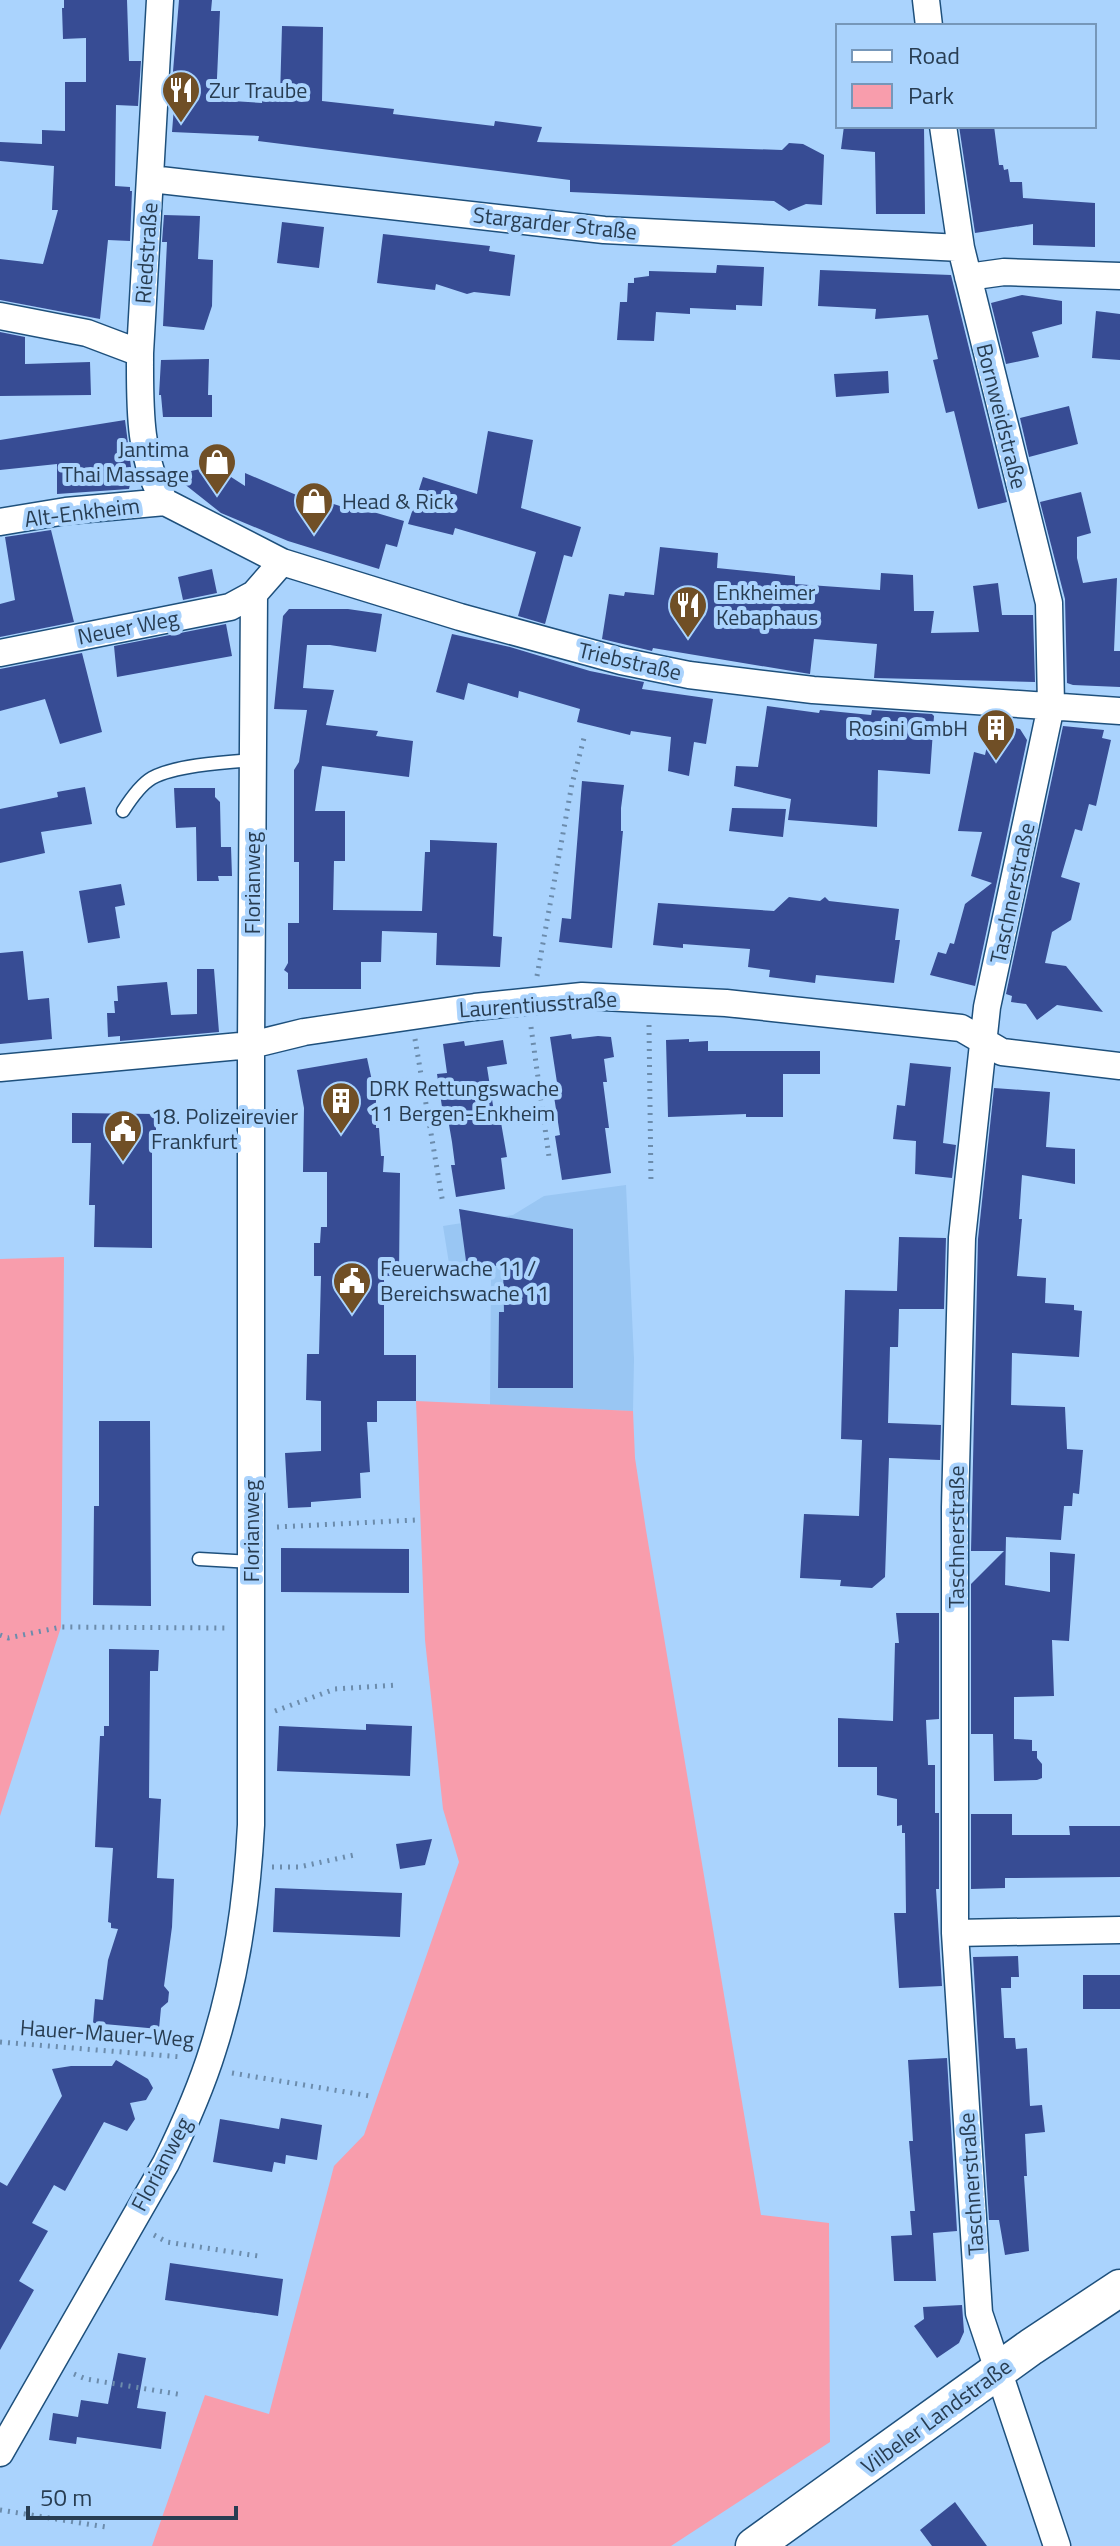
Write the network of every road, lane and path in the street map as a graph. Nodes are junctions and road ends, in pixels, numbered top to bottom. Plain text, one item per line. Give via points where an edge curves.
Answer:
1 (160, 0) edge
2 (926, 0) edge
3 (929, 24) edge
4 (943, 128) edge
5 (151, 179) junction
6 (961, 248) junction
7 (1120, 276) edge
8 (968, 277) junction
9 (0, 316) edge
10 (140, 353) junction
11 (165, 502) junction
12 (0, 522) edge
13 (282, 562) junction
14 (254, 594) junction
15 (0, 653) edge
16 (1051, 706) junction
17 (1120, 711) edge
18 (584, 738) dead end
19 (253, 760) junction
20 (123, 811) dead end
21 (649, 998) junction
22 (530, 1001) junction
23 (411, 1016) junction
24 (983, 1042) junction
25 (251, 1045) junction
26 (1120, 1066) edge
27 (0, 1068) edge
28 (549, 1157) dead end
29 (651, 1184) dead end
30 (443, 1204) dead end
31 (416, 1520) dead end
32 (251, 1528) junction
33 (199, 1559) dead end
34 (252, 1562) junction
35 (251, 1629) junction
36 (0, 1635) edge
37 (398, 1685) dead end
38 (252, 1716) junction
39 (354, 1855) dead end
40 (249, 1868) junction
41 (1120, 1930) edge
42 (955, 1933) junction
43 (0, 2042) edge
44 (209, 2063) junction
45 (370, 2096) dead end
46 (130, 2222) junction
47 (258, 2256) dead end
48 (1120, 2288) edge
49 (50, 2363) junction
50 (998, 2372) junction
51 (183, 2395) dead end
52 (0, 2453) edge
53 (0, 2510) edge
54 (106, 2527) dead end
55 (754, 2546) edge
56 (1057, 2546) edge

1 - 5 street, Riedstraße
2 - 3 street
4 - 6 street, Bornweidstraße
5 - 6 street, Stargarder Straße via 604,230
5 - 10 street, Riedstraße
6 - 8 street, Bornweidstraße
7 - 8 street via 1004,272
8 - 16 street, Bornweidstraße via 1049,603
9 - 10 street via 87,333
10 - 11 street, Riedstraße via 146,457
11 - 12 street, Alt-Enkheim
11 - 13 street, Triebstraße
13 - 14 street
13 - 16 street, Triebstraße via 460,617 689,675 813,690
14 - 15 street, Neuer Weg via 230,607
14 - 19 street, Florianweg
16 - 17 street, Triebstraße
16 - 24 street, Taschnerstraße
18 - 22 path
19 - 20 lane via 185,768 152,778
19 - 25 street, Florianweg
21 - 22 street, Laurentiusstraße
21 - 24 street, Laurentiusstraße via 961,1028
21 - 29 path
22 - 23 street, Laurentiusstraße
22 - 28 path
23 - 25 street, Laurentiusstraße
23 - 30 path
24 - 26 street, Laurentiusstraße via 1002,1052
24 - 42 street, Taschnerstraße via 961,1254
25 - 27 street, Laurentiusstraße
25 - 32 street, Florianweg
31 - 32 path
32 - 34 street, Florianweg
33 - 34 lane
34 - 35 street, Florianweg
35 - 36 path via 61,1627 8,1638
35 - 38 street, Florianweg
37 - 38 path via 335,1689
38 - 40 street, Florianweg
39 - 40 path via 299,1867
40 - 44 street, Florianweg via 225,2007
41 - 42 street
42 - 50 street, Taschnerstraße via 979,2313
43 - 44 path, Hauer-Mauer-Weg
44 - 45 path, Hauer-Mauer-Weg
44 - 46 street, Florianweg via 166,2163
46 - 47 path via 167,2242
46 - 49 street, Florianweg
48 - 50 main road, Vilbeler Landstraße
49 - 51 path via 86,2379
49 - 52 street, Florianweg
50 - 55 main road, Vilbeler Landstraße
50 - 56 street, Taschnerstraße
53 - 54 path

